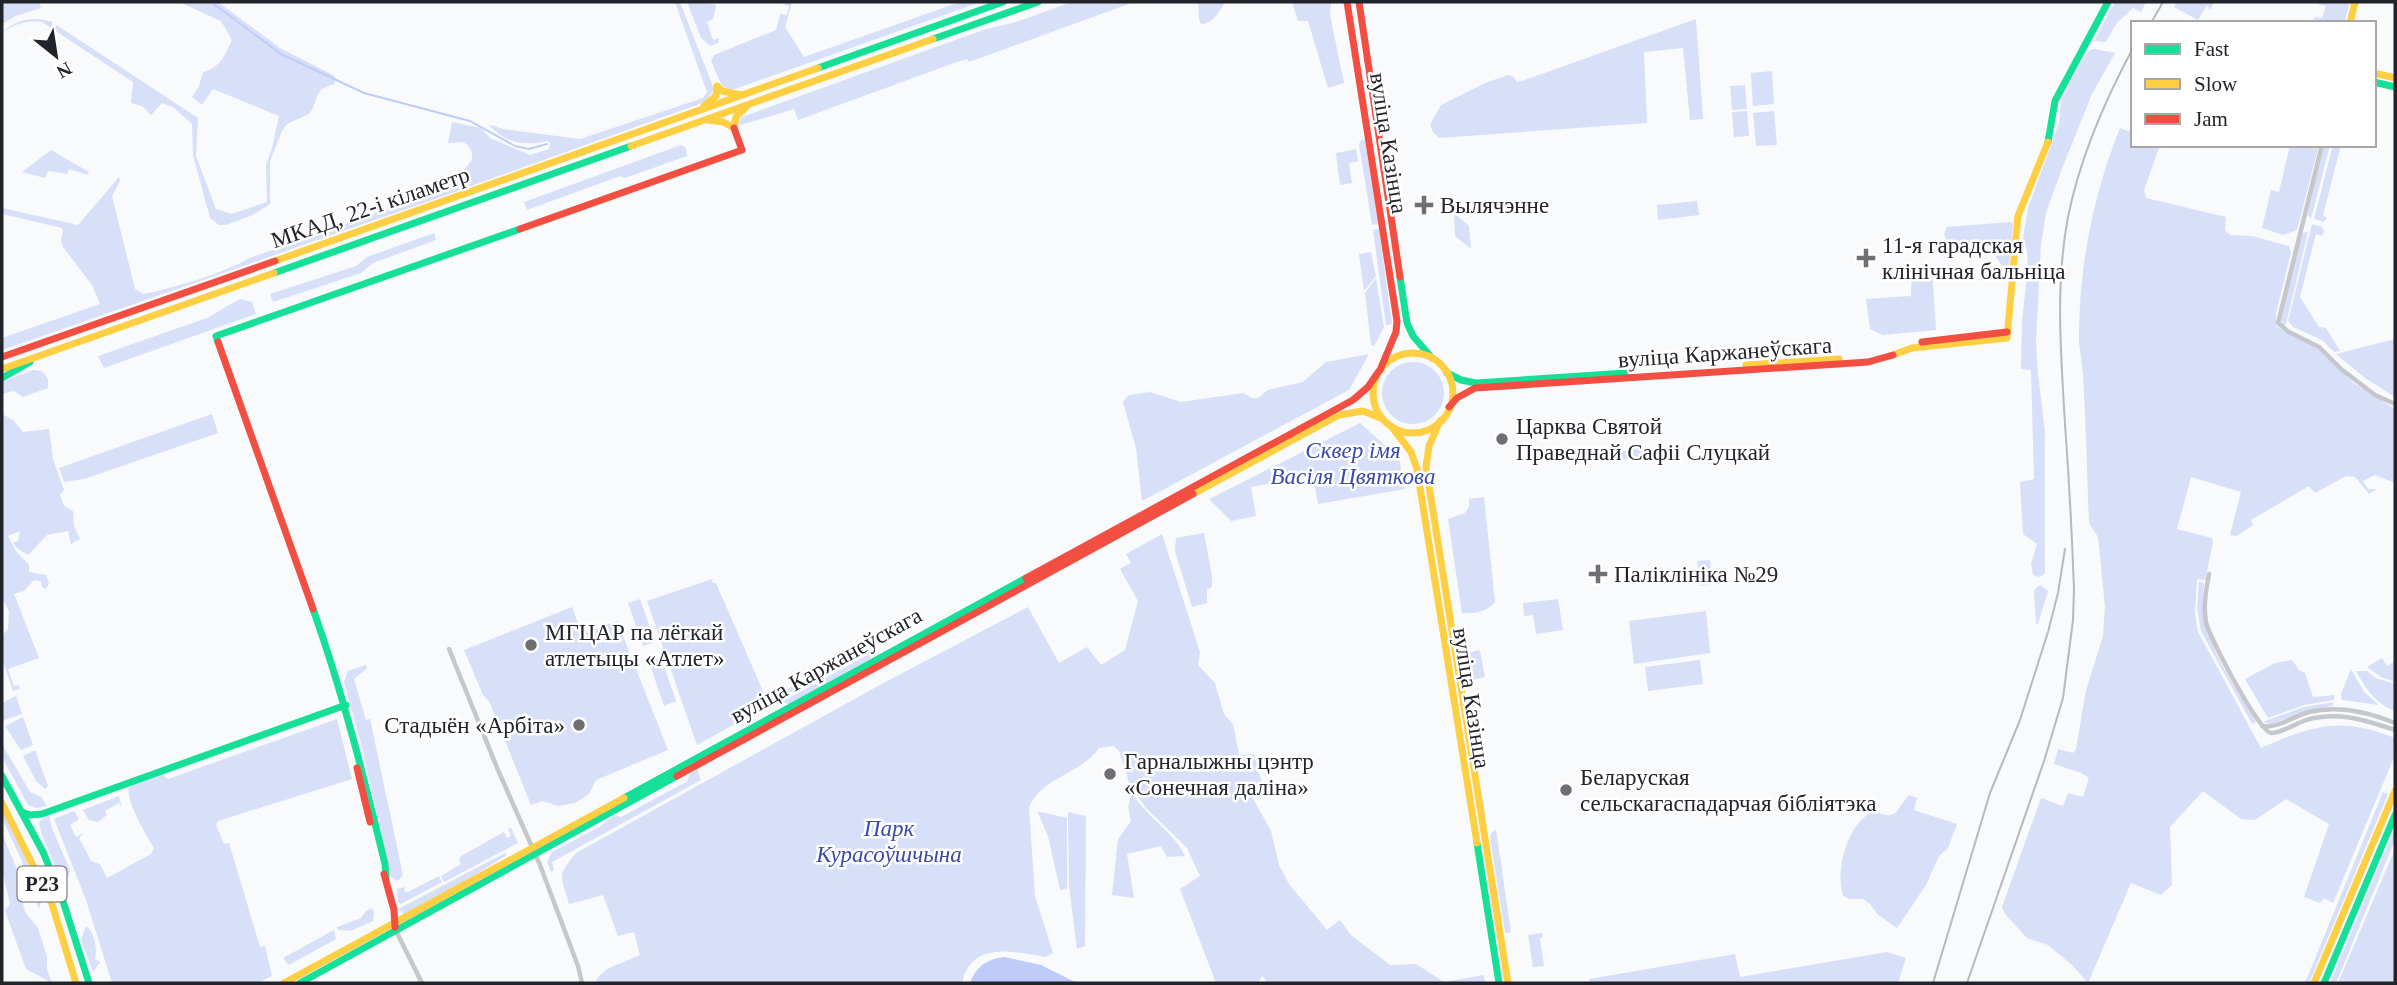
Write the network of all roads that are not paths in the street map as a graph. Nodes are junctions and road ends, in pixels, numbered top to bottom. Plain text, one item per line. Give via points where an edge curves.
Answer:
1 (1003, 2) edge
2 (1038, 2) edge
3 (1347, 2) edge
4 (1359, 2) edge
5 (2108, 2) edge
6 (2356, 2) edge
7 (2351, 21) edge
8 (2376, 73) edge
9 (2395, 78) edge
10 (2376, 82) edge
11 (2395, 87) edge
12 (746, 94) junction
13 (750, 104) junction
14 (696, 111) junction
15 (707, 120) junction
16 (734, 128) junction
17 (2322, 147) edge
18 (2007, 335) junction
19 (46, 353) junction
20 (3, 356) edge
21 (1432, 358) junction
22 (6, 367) edge
23 (1380, 371) junction
24 (1447, 373) junction
25 (2, 378) edge
26 (2395, 404) edge
27 (1449, 407) junction
28 (1383, 418) junction
29 (1440, 421) junction
30 (1391, 426) junction
31 (1158, 510) junction
32 (2209, 574) dead end
33 (449, 649) dead end
34 (346, 705) junction
35 (2395, 723) edge
36 (2261, 726) junction
37 (2395, 730) edge
38 (2, 776) edge
39 (2395, 791) edge
40 (2, 803) edge
41 (22, 812) junction
42 (42, 814) junction
43 (2395, 815) edge
44 (31, 829) junction
45 (1484, 830) junction
46 (1474, 831) junction
47 (534, 851) junction
48 (2349, 898) junction
49 (2358, 902) junction
50 (396, 927) junction
51 (1502, 947) junction
52 (1493, 948) junction
53 (76, 983) edge
54 (89, 983) edge
55 (284, 983) edge
56 (300, 983) edge
57 (422, 983) edge
58 (582, 983) edge
59 (1499, 983) edge
60 (1508, 983) edge
61 (2314, 983) edge
62 (2324, 983) edge

1 - 12 main road, МКАД, 22-і кіламетр
2 - 13 main road, МКАД, 22-і кіламетр
3 - 23 main road, вуліца Казінца via 1397,321
4 - 21 main road, вуліца Казінца via 1406,323
5 - 18 main road via 2055,100 2050,138 2018,216
6 - 7 main road
8 - 9 main road
10 - 11 main road
12 - 14 main road, МКАД, 22-і кіламетр
12 - 14 main road via 717,86 713,99
13 - 15 main road, МКАД, 22-і кіламетр
13 - 16 main road via 736,117
14 - 20 main road, МКАД, 22-і кіламетр
15 - 16 main road
15 - 19 main road, МКАД, 22-і кіламетр
16 - 34 main road via 742,150 216,336
17 - 26 street via 2278,323 2319,347 2375,396
18 - 24 main road, вуліца Каржанеўскага via 1908,344 1870,357 1476,383
18 - 27 main road, вуліца Каржанеўскага via 1913,348 1868,362 1475,388
19 - 22 main road, МКАД, 22-і кіламетр
19 - 25 main road
21 - 23 main road via 1405,354
21 - 24 main road
23 - 28 main road via 1373,395
23 - 31 main road, вуліца Каржанеўскага via 1353,400
24 - 27 main road via 1452,392
27 - 29 main road
28 - 30 main road
28 - 31 main road, вуліца Каржанеўскага via 1360,410 1340,414
29 - 30 main road via 1416,432
29 - 45 main road, вуліца Казінца via 1425,461
30 - 46 main road, вуліца Казінца via 1417,469
31 - 47 main road, вуліца Каржанеўскага
32 - 36 street via 2204,600 2209,631
33 - 47 street
34 - 42 main road
34 - 50 main road
35 - 36 street via 2369,713 2337,709
36 - 37 street via 2273,733 2334,715
38 - 41 main road, Р23
39 - 48 main road
40 - 53 main road, Р23 via 51,904
41 - 42 main road
41 - 44 main road, Р23
42 - 44 main road
43 - 49 main road
44 - 54 main road, Р23 via 62,898
45 - 46 main road
45 - 51 main road, вуліца Казінца
46 - 52 main road, вуліца Казінца
47 - 50 main road, вуліца Каржанеўскага
47 - 58 street
48 - 49 main road
48 - 61 main road
49 - 62 main road
50 - 55 main road, вуліца Каржанеўскага
50 - 56 main road, вуліца Каржанеўскага
50 - 57 street
51 - 52 main road
51 - 60 main road, вуліца Казінца
52 - 59 main road, вуліца Казінца

